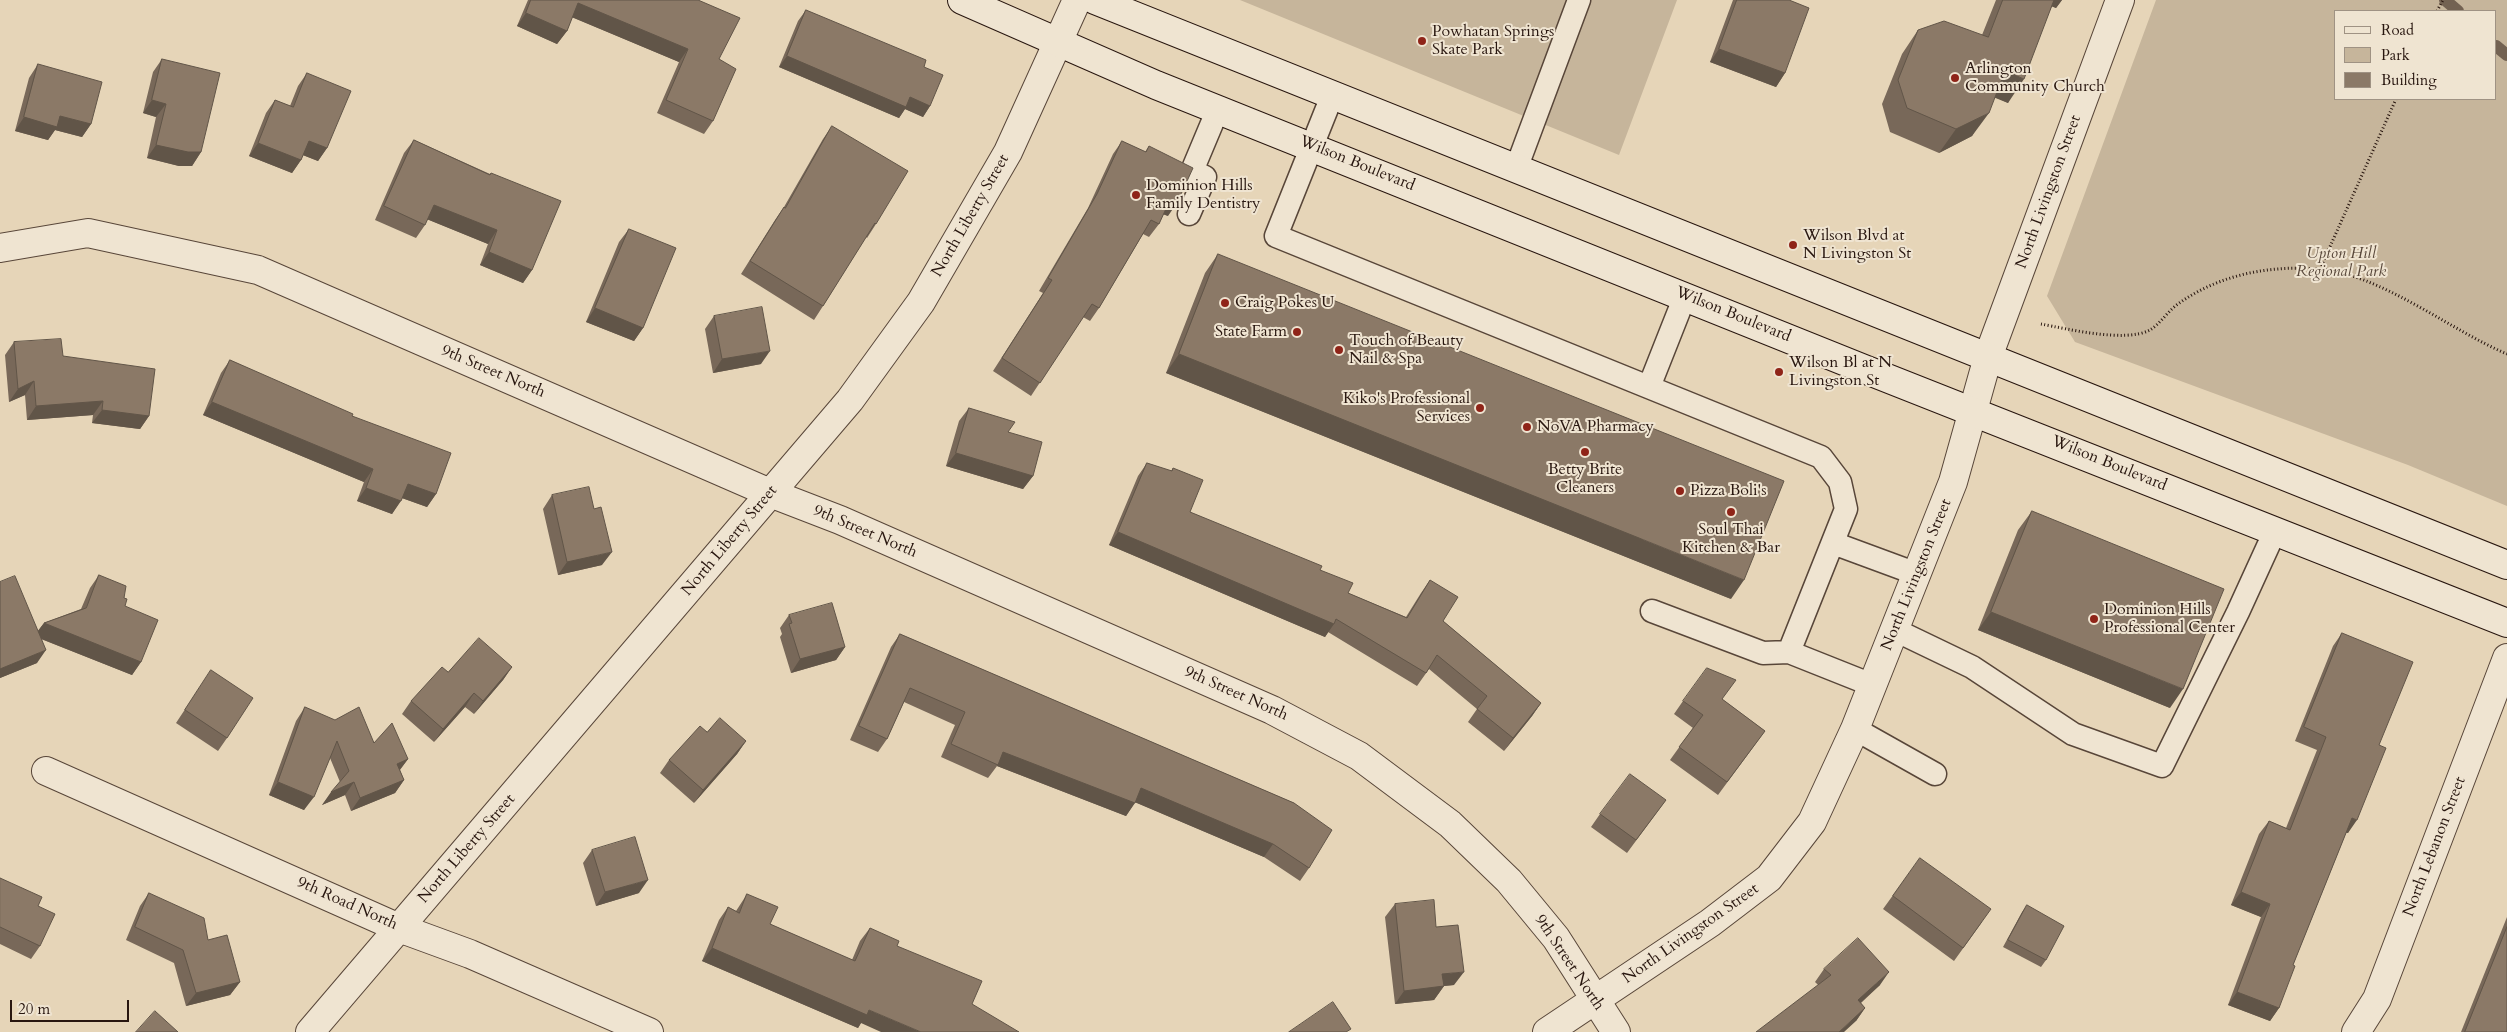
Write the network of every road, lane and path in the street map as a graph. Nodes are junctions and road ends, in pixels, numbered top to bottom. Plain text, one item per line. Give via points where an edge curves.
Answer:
1 (962, 0) edge
2 (1078, 0) edge
3 (1094, 0) edge
4 (1579, 0) edge
5 (2120, 0) edge
6 (1058, 42) junction
7 (1332, 96) junction
8 (2396, 100) edge
9 (1218, 109) junction
10 (1312, 146) junction
11 (1516, 169) junction
12 (1189, 214) dead end
13 (0, 248) edge
14 (2320, 269) junction
15 (1685, 296) junction
16 (2041, 324) dead end
17 (2507, 354) edge
18 (1988, 357) junction
19 (1649, 387) junction
20 (1972, 410) junction
21 (770, 493) junction
22 (2275, 531) junction
23 (1833, 543) junction
24 (2507, 565) edge
25 (1917, 574) junction
26 (1652, 611) dead end
27 (2507, 623) edge
28 (1895, 630) junction
29 (1789, 652) junction
30 (2507, 658) edge
31 (1872, 685) junction
32 (1855, 729) junction
33 (46, 771) dead end
34 (1935, 774) dead end
35 (399, 928) junction
36 (1595, 1001) junction
37 (310, 1032) edge
38 (649, 1032) edge
39 (1547, 1032) edge
40 (1616, 1032) edge
41 (2356, 1032) edge

1 - 6 street, Wilson Boulevard
2 - 6 street, North Liberty Street
3 - 7 street
4 - 11 lane
5 - 18 street, North Livingston Street
6 - 9 street, Wilson Boulevard
6 - 21 street, North Liberty Street via 1008,152 922,302 850,400
7 - 10 lane
7 - 11 street
8 - 14 path
9 - 10 street, Wilson Boulevard
9 - 12 lane via 1192,171 1205,177
10 - 15 street, Wilson Boulevard
10 - 19 lane via 1276,236
11 - 18 street
13 - 21 street, 9th Street North via 88,233 258,270
14 - 16 path via 2280,268 2241,275 2209,286 2177,305 2149,330 2128,335 2100,334
14 - 17 path via 2367,280 2480,343
15 - 19 lane
15 - 20 street, Wilson Boulevard
18 - 20 street, North Livingston Street
18 - 24 street
19 - 23 lane via 1821,457 1840,482 1846,509
20 - 22 street, Wilson Boulevard
20 - 25 street, North Livingston Street via 1953,482
21 - 35 street, North Liberty Street
21 - 36 street, 9th Street North via 840,520 1264,706 1359,756 1450,824 1510,881 1556,938
22 - 27 street, Wilson Boulevard
22 - 28 lane via 2162,766 2073,734 1972,667
23 - 25 lane
23 - 29 lane
25 - 28 street, North Livingston Street
26 - 29 lane via 1763,653
28 - 31 street, North Livingston Street
29 - 31 lane
30 - 41 street, North Lebanon Street via 2377,999
31 - 32 street, North Livingston Street
32 - 34 lane
32 - 36 street, North Livingston Street via 1812,822 1770,878
33 - 35 street, 9th Road North
35 - 37 street, North Liberty Street
35 - 38 street, 9th Road North via 470,954
36 - 39 street, North Livingston Street
36 - 40 street, 9th Street North

